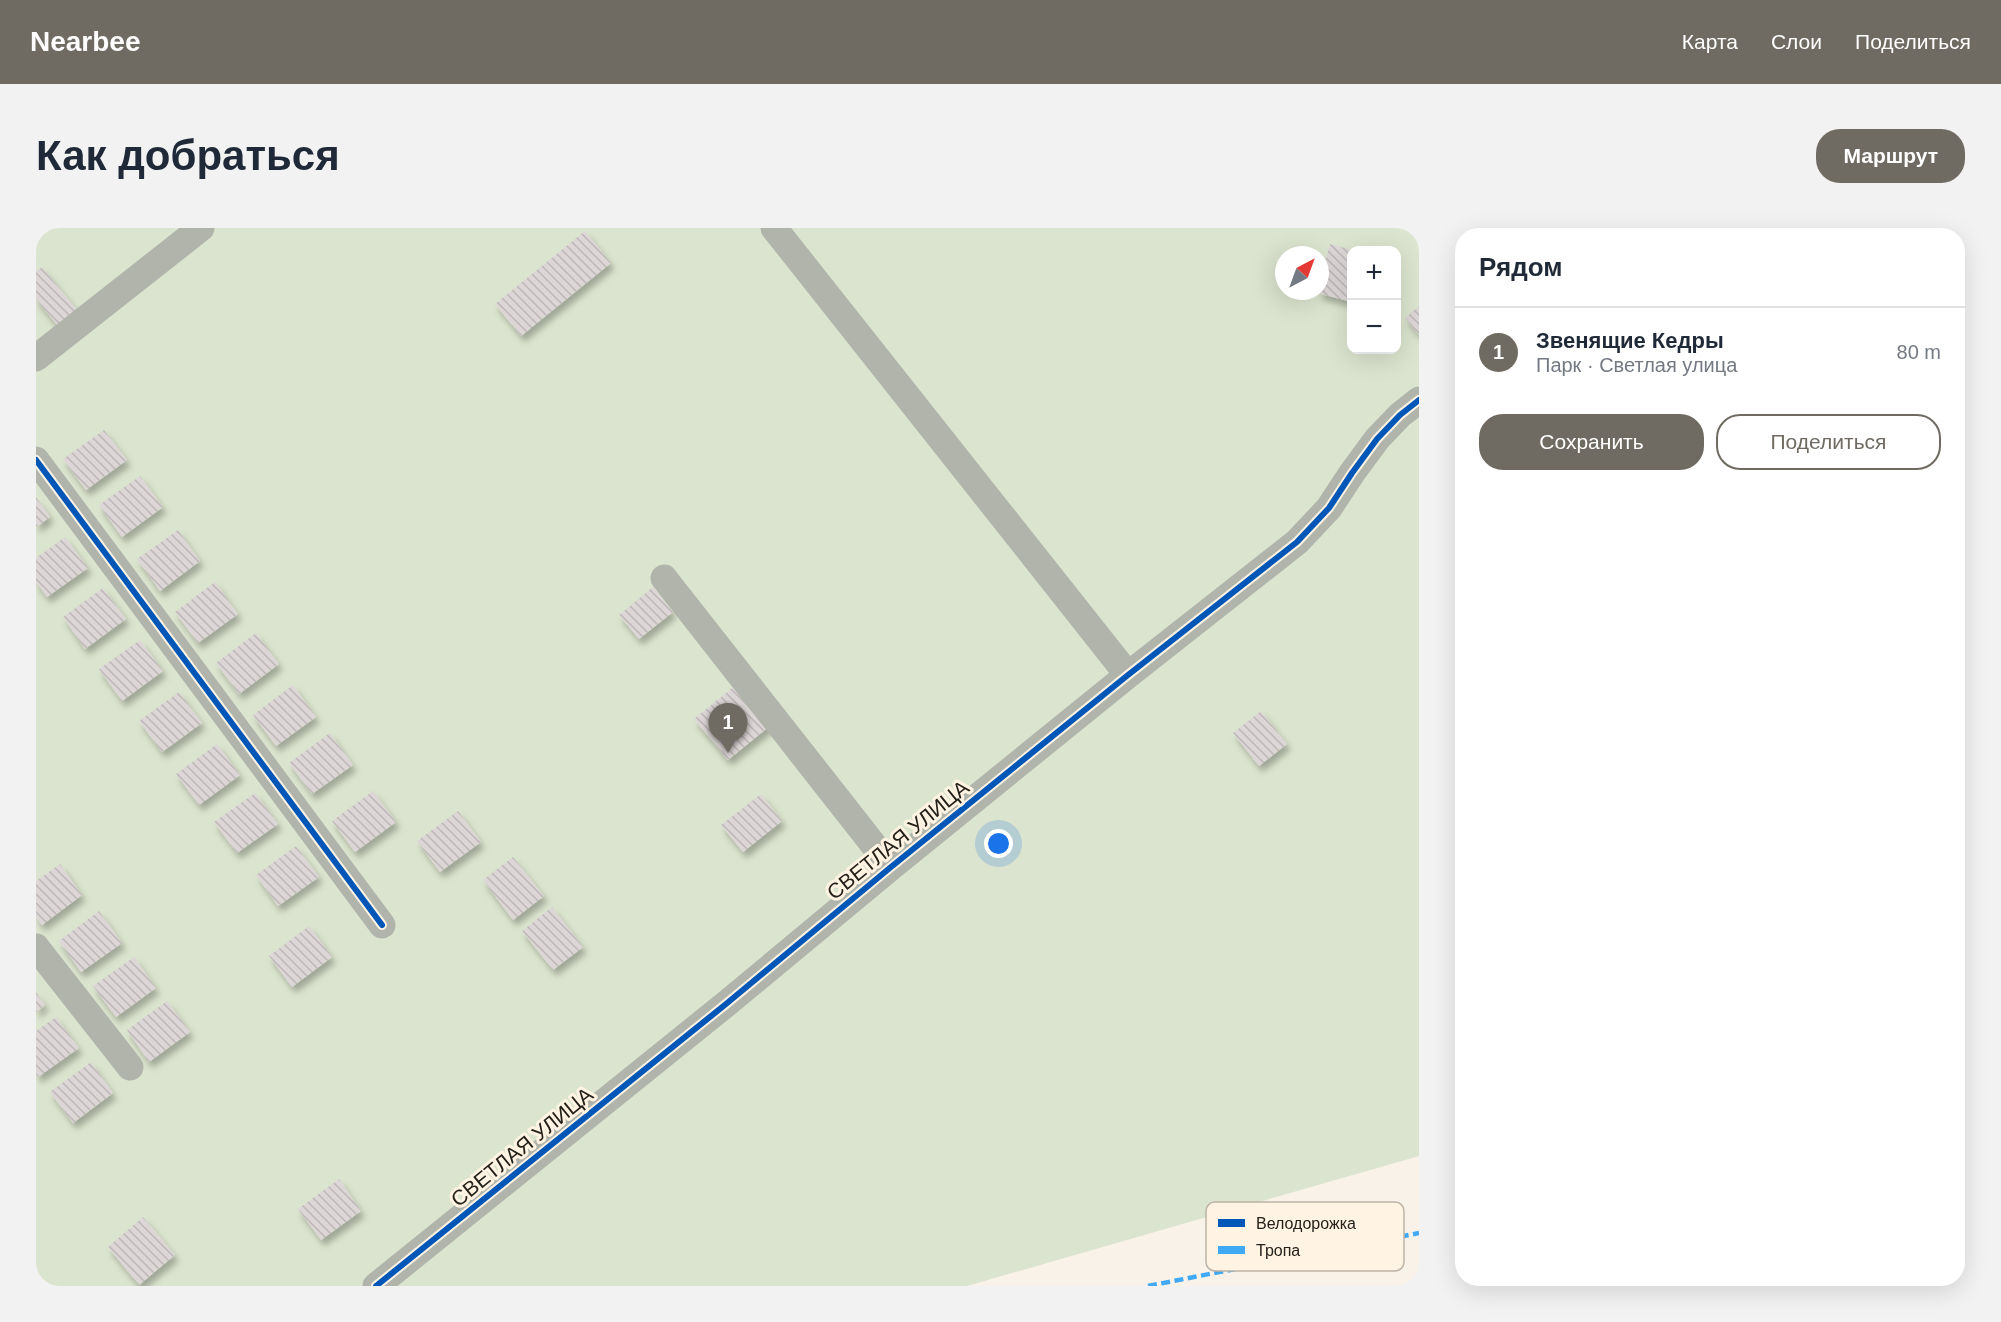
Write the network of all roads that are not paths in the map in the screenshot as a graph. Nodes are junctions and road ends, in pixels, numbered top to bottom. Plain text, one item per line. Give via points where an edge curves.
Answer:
1 (201, 228) edge
2 (774, 228) edge
3 (36, 358) edge
4 (1419, 400) edge
5 (36, 460) edge
6 (664, 578) dead end
7 (1128, 675) junction
8 (891, 867) junction
9 (382, 925) dead end
10 (36, 947) edge
11 (130, 1067) dead end
12 (376, 1286) edge

1 - 3 street
2 - 7 street
4 - 7 street, СВЕТЛАЯ УЛИЦА via 1377,439 1329,508 1297,542
5 - 9 street
6 - 8 street
7 - 8 street, СВЕТЛАЯ УЛИЦА
8 - 12 street, СВЕТЛАЯ УЛИЦА
10 - 11 street

